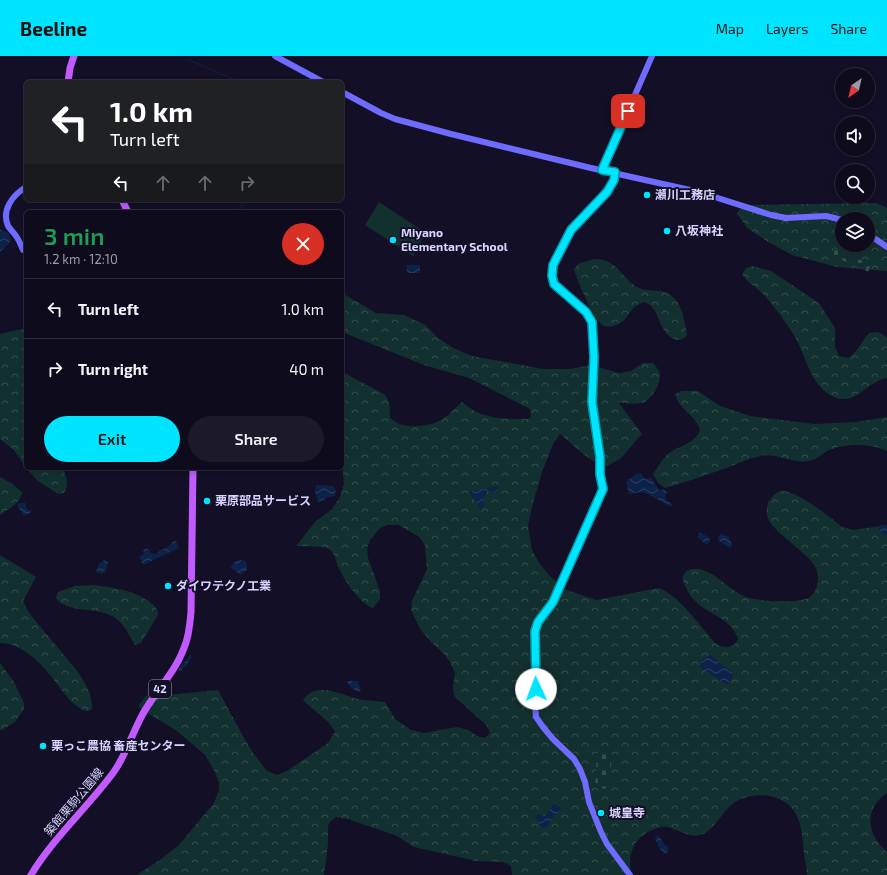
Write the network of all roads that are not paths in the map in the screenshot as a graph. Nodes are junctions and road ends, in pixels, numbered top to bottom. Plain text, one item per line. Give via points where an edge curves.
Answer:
1 (74, 56) edge
2 (275, 56) edge
3 (652, 56) edge
4 (68, 80) edge
5 (319, 80) edge
6 (344, 93) edge
7 (602, 170) junction
8 (615, 172) junction
9 (24, 189) edge
10 (0, 210) edge
11 (7, 210) junction
12 (835, 218) edge
13 (875, 239) edge
14 (887, 248) edge
15 (23, 250) dead end
16 (194, 470) edge
17 (31, 875) edge
18 (630, 875) edge

1 - 4 main road
2 - 5 street
3 - 7 street
6 - 7 street via 395,118
7 - 8 street
8 - 12 street via 699,192 770,215 786,218 826,216
8 - 18 street via 614,180 607,192 571,230 553,265 554,284 586,312 592,322 592,402 603,489 553,602 538,622 535,631 535,704 536,717 543,727 574,758 580,768 600,832
9 - 11 street via 11,199
10 - 11 street
11 - 15 street via 8,226 20,241
13 - 14 street
16 - 17 main road, 築館栗駒公園線 / 42 via 191,612 184,648 169,677 143,713 114,771 46,851

